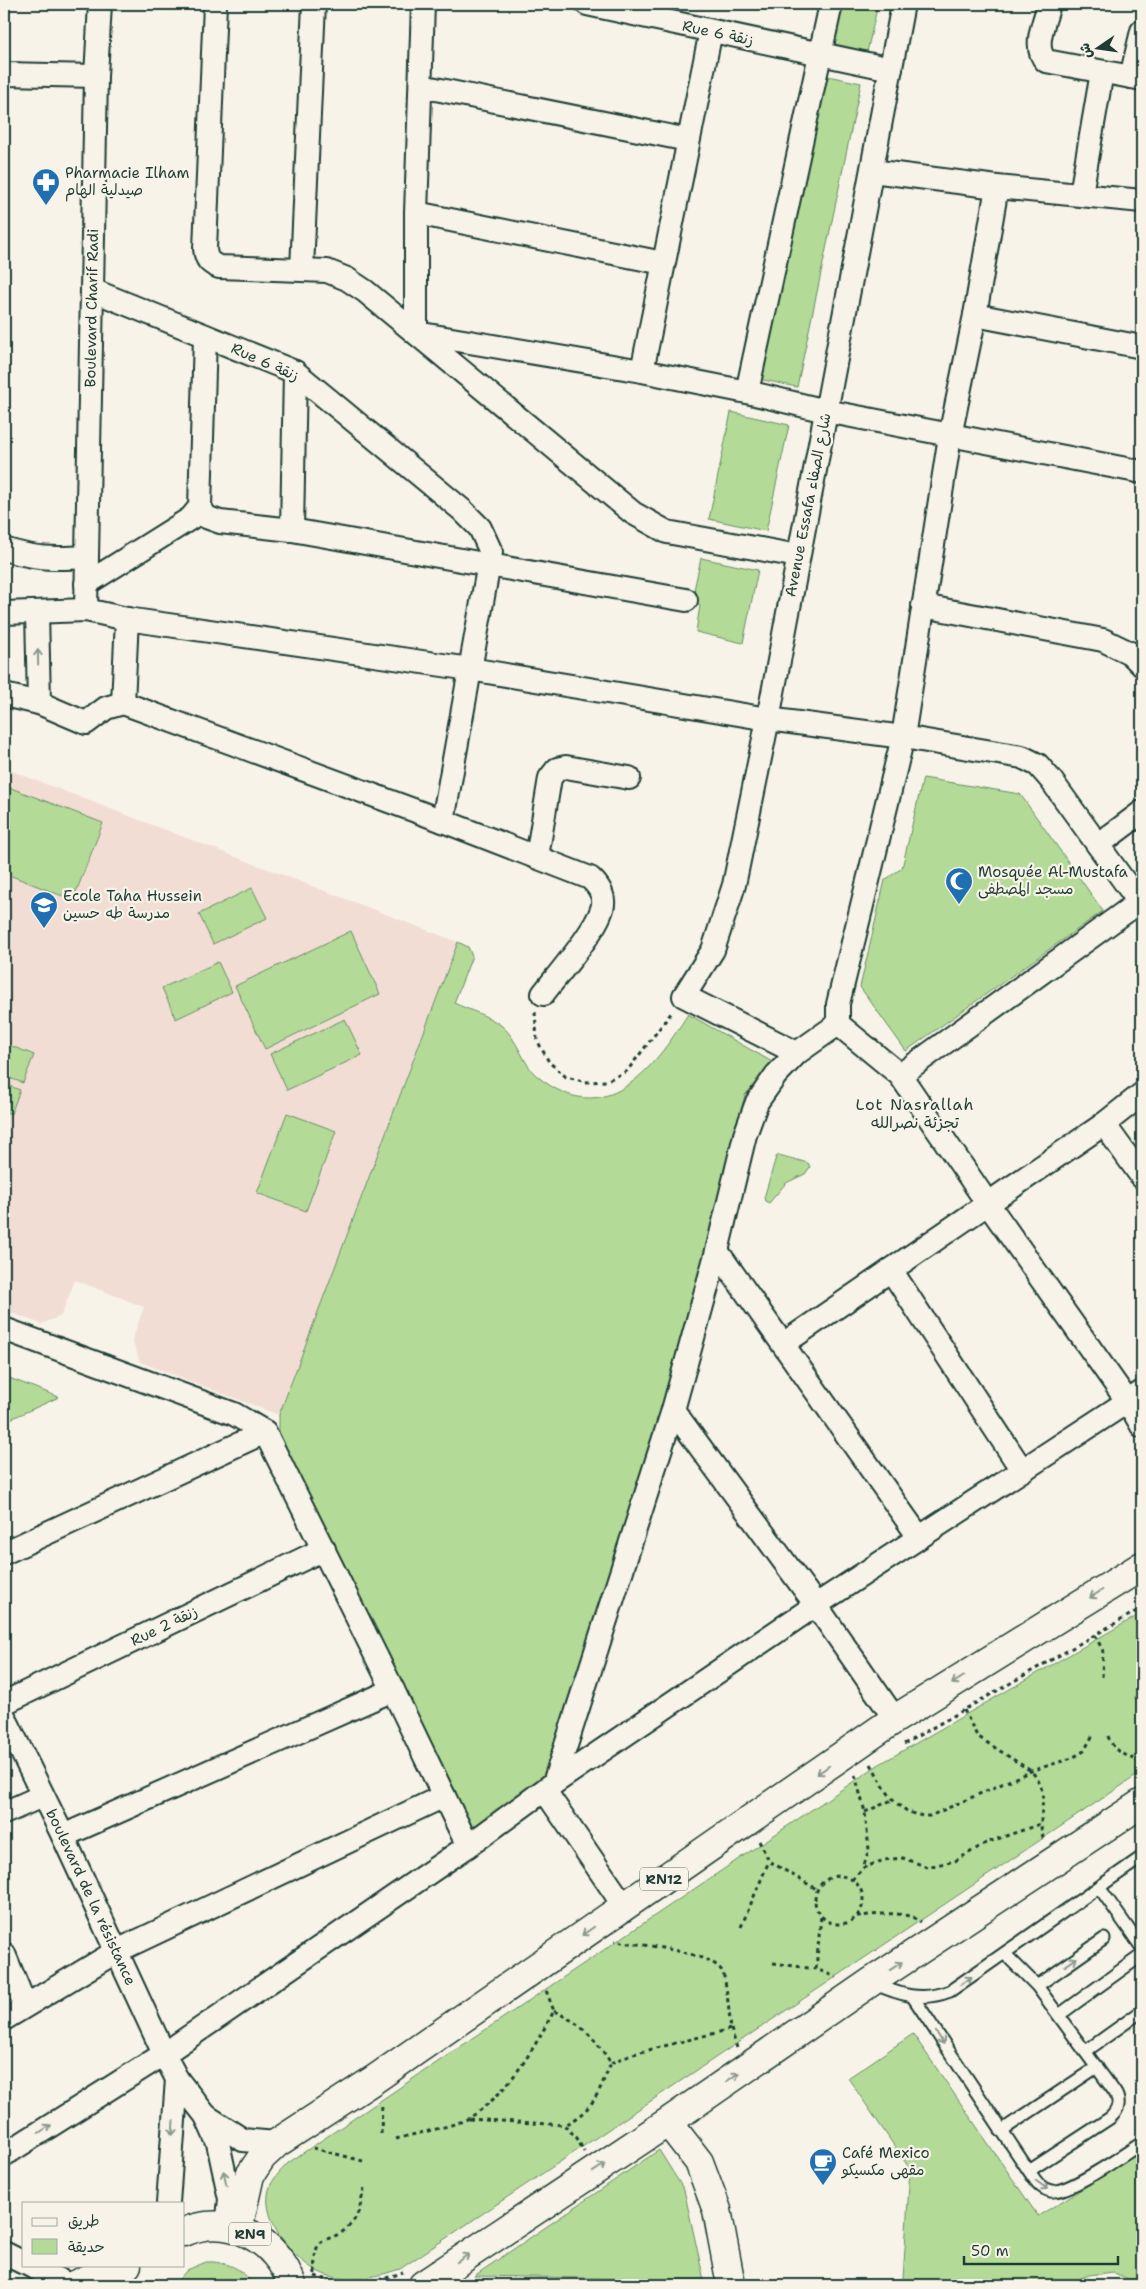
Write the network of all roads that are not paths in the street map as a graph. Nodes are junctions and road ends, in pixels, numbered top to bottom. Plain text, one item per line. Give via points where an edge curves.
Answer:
1 (100, 4) edge
2 (215, 4) edge
3 (314, 4) edge
4 (423, 4) edge
5 (587, 4) edge
6 (831, 4) edge
7 (903, 4) edge
8 (1049, 4) edge
9 (711, 31) junction
10 (1142, 31) edge
11 (820, 55) junction
12 (891, 69) junction
13 (1102, 72) junction
14 (4, 74) edge
15 (96, 76) junction
16 (1137, 78) edge
17 (421, 86) junction
18 (688, 140) junction
19 (872, 171) junction
20 (997, 187) junction
21 (1081, 194) junction
22 (1142, 201) edge
23 (416, 213) junction
24 (663, 263) junction
25 (302, 270) junction
26 (92, 290) junction
27 (975, 315) junction
28 (416, 333) junction
29 (205, 336) junction
30 (1142, 346) edge
31 (642, 371) junction
32 (295, 372) junction
33 (747, 392) junction
34 (826, 411) junction
35 (950, 436) junction
36 (1142, 472) edge
37 (200, 507) junction
38 (292, 530) junction
39 (4, 549) edge
40 (798, 556) junction
41 (86, 557) junction
42 (489, 564) junction
43 (86, 584) junction
44 (686, 600) dead end
45 (923, 606) junction
46 (86, 610) junction
47 (36, 612) junction
48 (4, 613) edge
49 (127, 619) junction
50 (1142, 665) edge
51 (470, 670) junction
52 (4, 695) edge
53 (39, 703) junction
54 (123, 703) junction
55 (768, 718) junction
56 (903, 737) junction
57 (629, 778) dead end
58 (1142, 812) edge
59 (443, 821) junction
60 (1098, 845) junction
61 (537, 857) junction
62 (1141, 904) edge
63 (543, 994) road end
64 (838, 1024) junction
65 (797, 1053) junction
66 (900, 1075) junction
67 (1142, 1094) edge
68 (1104, 1124) junction
69 (1142, 1177) edge
70 (988, 1204) junction
71 (716, 1251) junction
72 (891, 1270) junction
73 (4, 1329) edge
74 (783, 1344) junction
75 (1135, 1397) edge
76 (673, 1410) junction
77 (1142, 1426) edge
78 (265, 1432) junction
79 (1022, 1470) junction
80 (919, 1537) junction
81 (324, 1549) junction
82 (4, 1552) edge
83 (1142, 1566) edge
84 (816, 1605) junction
85 (393, 1690) junction
86 (4, 1703) edge
87 (4, 1716) edge
88 (895, 1719) junction
89 (550, 1787) junction
90 (42, 1796) junction
91 (444, 1796) junction
92 (1142, 1803) edge
93 (4, 1813) edge
94 (63, 1836) junction
95 (468, 1846) junction
96 (1142, 1857) edge
97 (1099, 1888) junction
98 (624, 1906) junction
99 (1104, 1939) dead end
100 (1142, 1948) edge
101 (117, 1951) junction
102 (4, 1954) edge
103 (1004, 1954) junction
104 (1142, 1955) edge
105 (871, 1982) junction
106 (1037, 1986) junction
107 (913, 1997) junction
108 (25, 2005) junction
109 (1142, 2012) edge
110 (1059, 2015) junction
111 (4, 2019) edge
112 (1086, 2051) junction
113 (164, 2054) junction
114 (1096, 2066) junction
115 (177, 2079) junction
116 (206, 2116) junction
117 (668, 2122) junction
118 (1001, 2131) junction
119 (277, 2143) junction
120 (1142, 2143) edge
121 (4, 2155) edge
122 (1028, 2172) junction
123 (168, 2202) edge
124 (232, 2228) junction
125 (185, 2232) edge
126 (4, 2253) edge
127 (22, 2262) edge
128 (31, 2266) edge
129 (124, 2266) edge
130 (145, 2266) edge
131 (303, 2281) edge
132 (69, 2285) edge
133 (74, 2285) edge
134 (136, 2285) edge
135 (423, 2285) edge
136 (731, 2285) edge

1 - 15 street, Boulevard Charif Radi
2 - 25 street via 206,257 219,267
3 - 25 street
4 - 17 street
5 - 9 street, Rue 6 زنقة
6 - 11 street
7 - 12 street, Avenue Essafa شارع الصفاء
8 - 13 street via 1041,36 1041,56 1046,61
9 - 11 street, Rue 6 زنقة
9 - 18 street
10 - 16 street
11 - 12 street, Rue 6 زنقة
11 - 33 street
12 - 19 street, Avenue Essafa شارع الصفاء
13 - 16 street
13 - 21 street
14 - 15 street
15 - 26 street, Boulevard Charif Radi
17 - 18 street
17 - 23 street
18 - 24 street
19 - 20 street
19 - 34 street, Avenue Essafa شارع الصفاء
20 - 21 street
20 - 27 street
21 - 22 street
23 - 24 street
23 - 28 street
24 - 31 street
25 - 28 street via 327,270 347,279
26 - 29 street, Rue 6 زنقة
26 - 41 street, Boulevard Charif Radi
27 - 30 street
27 - 35 street
28 - 31 street
28 - 40 street via 633,513 667,532
29 - 32 street, Rue 6 زنقة
29 - 37 street
31 - 33 street
32 - 38 street
32 - 42 street, Rue 6 زنقة via 462,510 486,539 491,552
33 - 34 street
34 - 35 street
34 - 40 street, Avenue Essafa شارع الصفاء
35 - 36 street
35 - 45 street
37 - 38 street via 206,517 220,522
37 - 43 street via 191,518
38 - 42 street
39 - 41 street via 50,559
40 - 55 street, Avenue Essafa شارع الصفاء
41 - 43 street, Boulevard Charif Radi
42 - 44 street
42 - 51 street, Rue 6 زنقة
43 - 46 street, Boulevard Charif Radi
45 - 50 street via 1103,640 1130,653
45 - 56 street
46 - 47 street
46 - 49 street
47 - 48 street
53 -> 47 street
49 - 51 street
49 - 54 street
51 - 55 street
51 - 59 street, Rue 6 زنقة
52 - 53 street
53 - 54 street via 86,723 106,708
54 - 59 street
55 - 56 street
55 - 65 street, Avenue Essafa شارع الصفاء via 734,885 713,950 684,996
56 - 60 street via 1022,757 1038,765
56 - 64 street via 838,1004
57 - 61 street via 566,767 557,769 550,778
58 - 60 street
59 - 61 street
60 - 62 street
61 - 63 street via 590,878 602,895 603,908 596,923
62 - 66 street
64 - 65 street
64 - 66 street
65 - 71 street via 757,1102 745,1135
66 - 70 street
67 - 68 street
68 - 69 street
68 - 70 street
70 - 72 street
70 - 75 street
71 - 74 street
71 - 76 street
72 - 74 street
72 - 79 street
73 - 78 street via 234,1414
74 - 80 street
75 - 77 street
75 - 79 street
76 - 84 street
76 - 89 street
78 - 81 street
78 - 82 street
79 - 80 street
80 - 84 street
81 - 85 street
81 - 86 street, Rue 2 زنقة
83 -> 88 main road, RN12
84 - 88 street
84 - 89 street
85 - 91 street
85 - 94 street
87 - 90 street, boulevard de la résistance
88 -> 98 main road, RN12
89 - 95 street
89 - 98 street
90 - 93 street
90 - 94 street, boulevard de la résistance
91 - 95 street
91 - 101 street
105 -> 92 main road
94 - 101 street, boulevard de la résistance
95 - 113 street
96 - 97 lane
97 - 100 lane
97 - 103 lane
98 -> 119 main road, RN12
106 -> 99 lane
101 - 108 street
101 - 113 street, boulevard de la résistance
102 - 108 street
103 - 106 lane
107 -> 103 lane via 950,1991
104 - 110 lane
105 - 107 lane
117 -> 105 main road
106 - 110 lane
107 -> 118 lane
108 - 111 street
109 - 112 lane
110 - 112 lane
112 - 114 lane
113 - 115 street, boulevard de la résistance
121 -> 113 street
114 - 118 lane
114 - 122 lane via 1117,2096 1114,2114
115 - 116 street, boulevard de la résistance
115 -> 123 street
116 - 119 street via 243,2140
124 -> 116 street via 230,2199 218,2143
135 -> 117 main road
117 - 136 main road via 699,2162 717,2210
118 - 122 lane
119 - 124 main road, RN12 via 250,2175
122 -> 120 lane via 1043,2188 1066,2190
124 - 125 main road, RN9 via 201,2227
124 - 131 main road, RN9 via 256,2237
126 - 127 street
128 - 132 street
129 - 133 main road
130 - 134 main road

